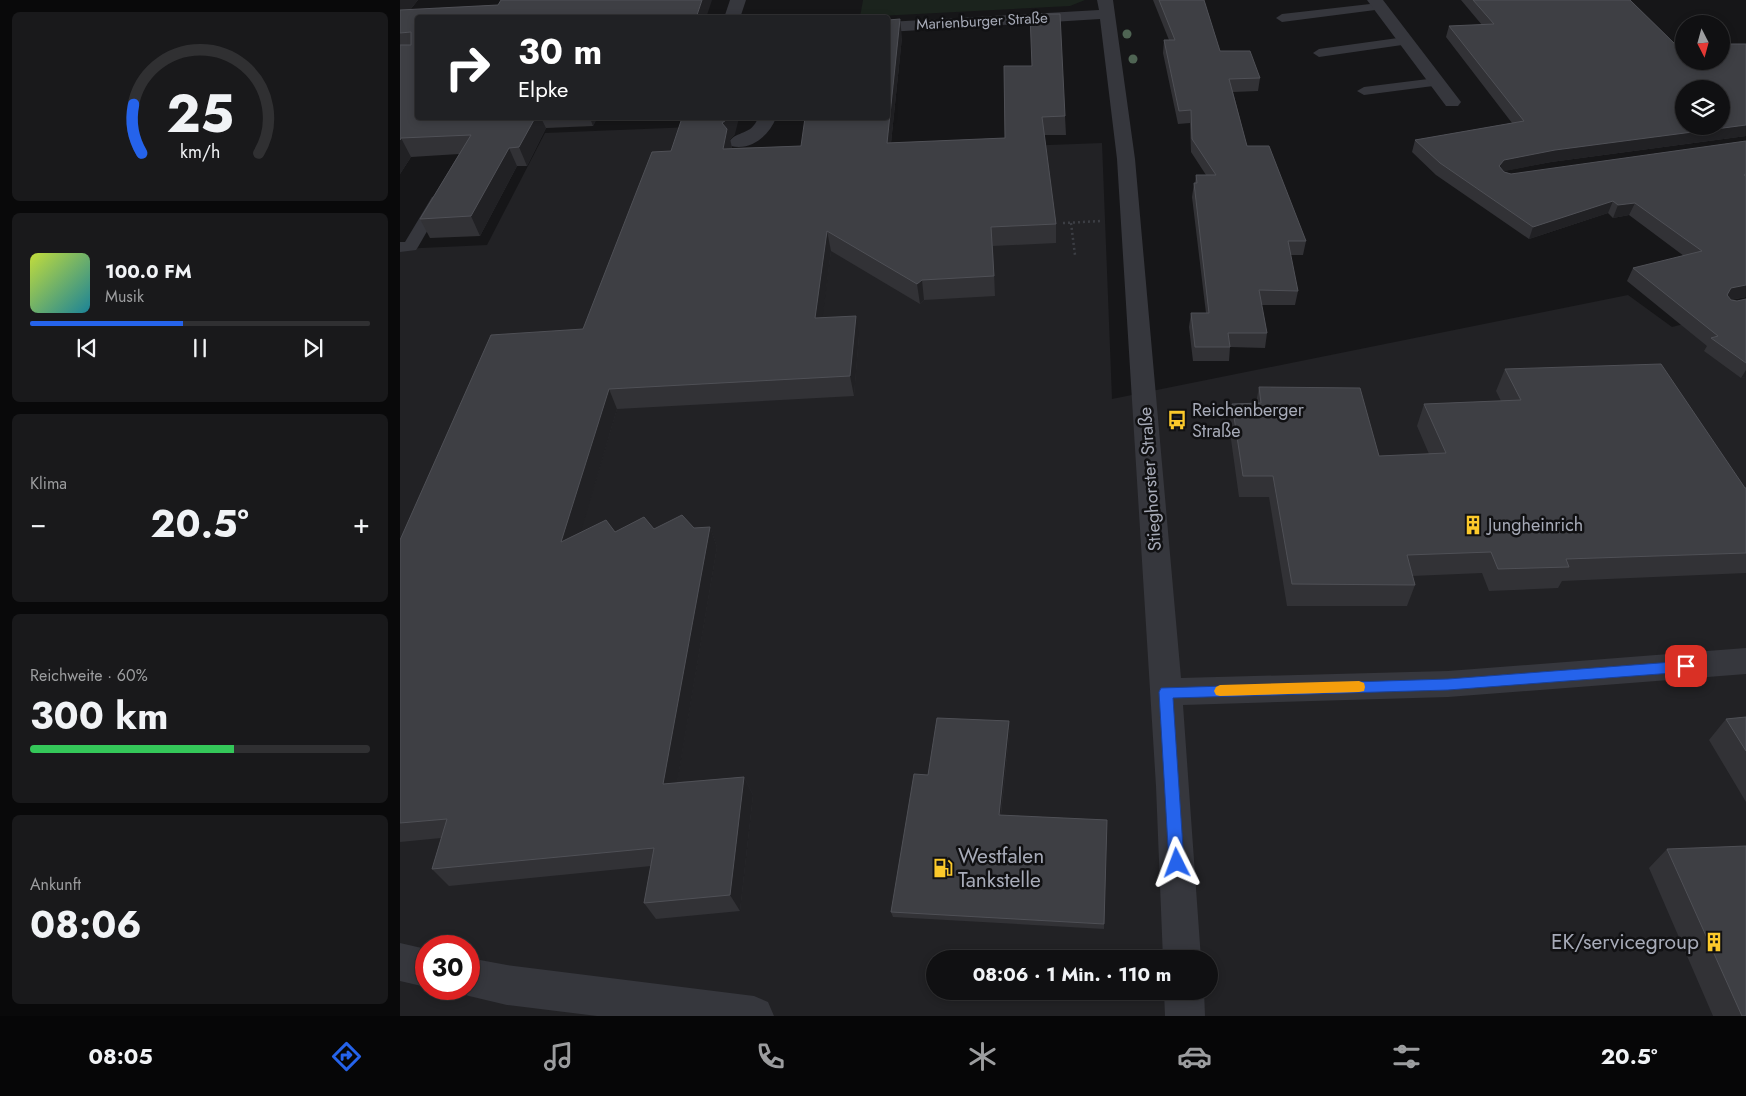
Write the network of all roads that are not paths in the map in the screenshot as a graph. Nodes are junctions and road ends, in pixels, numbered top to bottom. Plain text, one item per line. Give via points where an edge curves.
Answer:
1 (738, 0) edge
2 (1377, 3) edge
3 (1106, 7) edge
4 (733, 15) edge
5 (1282, 18) dead end
6 (890, 27) edge
7 (1405, 41) junction
8 (1319, 53) dead end
9 (1436, 82) junction
10 (1364, 90) dead end
11 (1452, 102) dead end
12 (766, 120) edge
13 (738, 142) dead end
14 (437, 200) edge
15 (400, 247) edge
16 (1746, 661) edge
17 (1166, 692) junction
18 (1181, 950) edge
19 (400, 962) edge
20 (415, 965) edge
21 (480, 979) edge
22 (1184, 1000) edge
23 (592, 1006) edge
24 (754, 1016) edge
25 (1185, 1016) edge

1 - 4 street
2 - 5 lane
2 - 7 street
3 - 6 street, Marienburger Straße
3 - 17 street, Stieghorster Straße via 1126,159
7 - 8 lane
7 - 9 street
9 - 10 lane
9 - 11 street
12 - 13 street via 757,136
14 - 15 lane via 410,247
16 - 17 street via 1448,684
17 - 18 street, Stieghorster Straße
19 - 20 street
21 - 23 street
22 - 25 street
23 - 24 street

